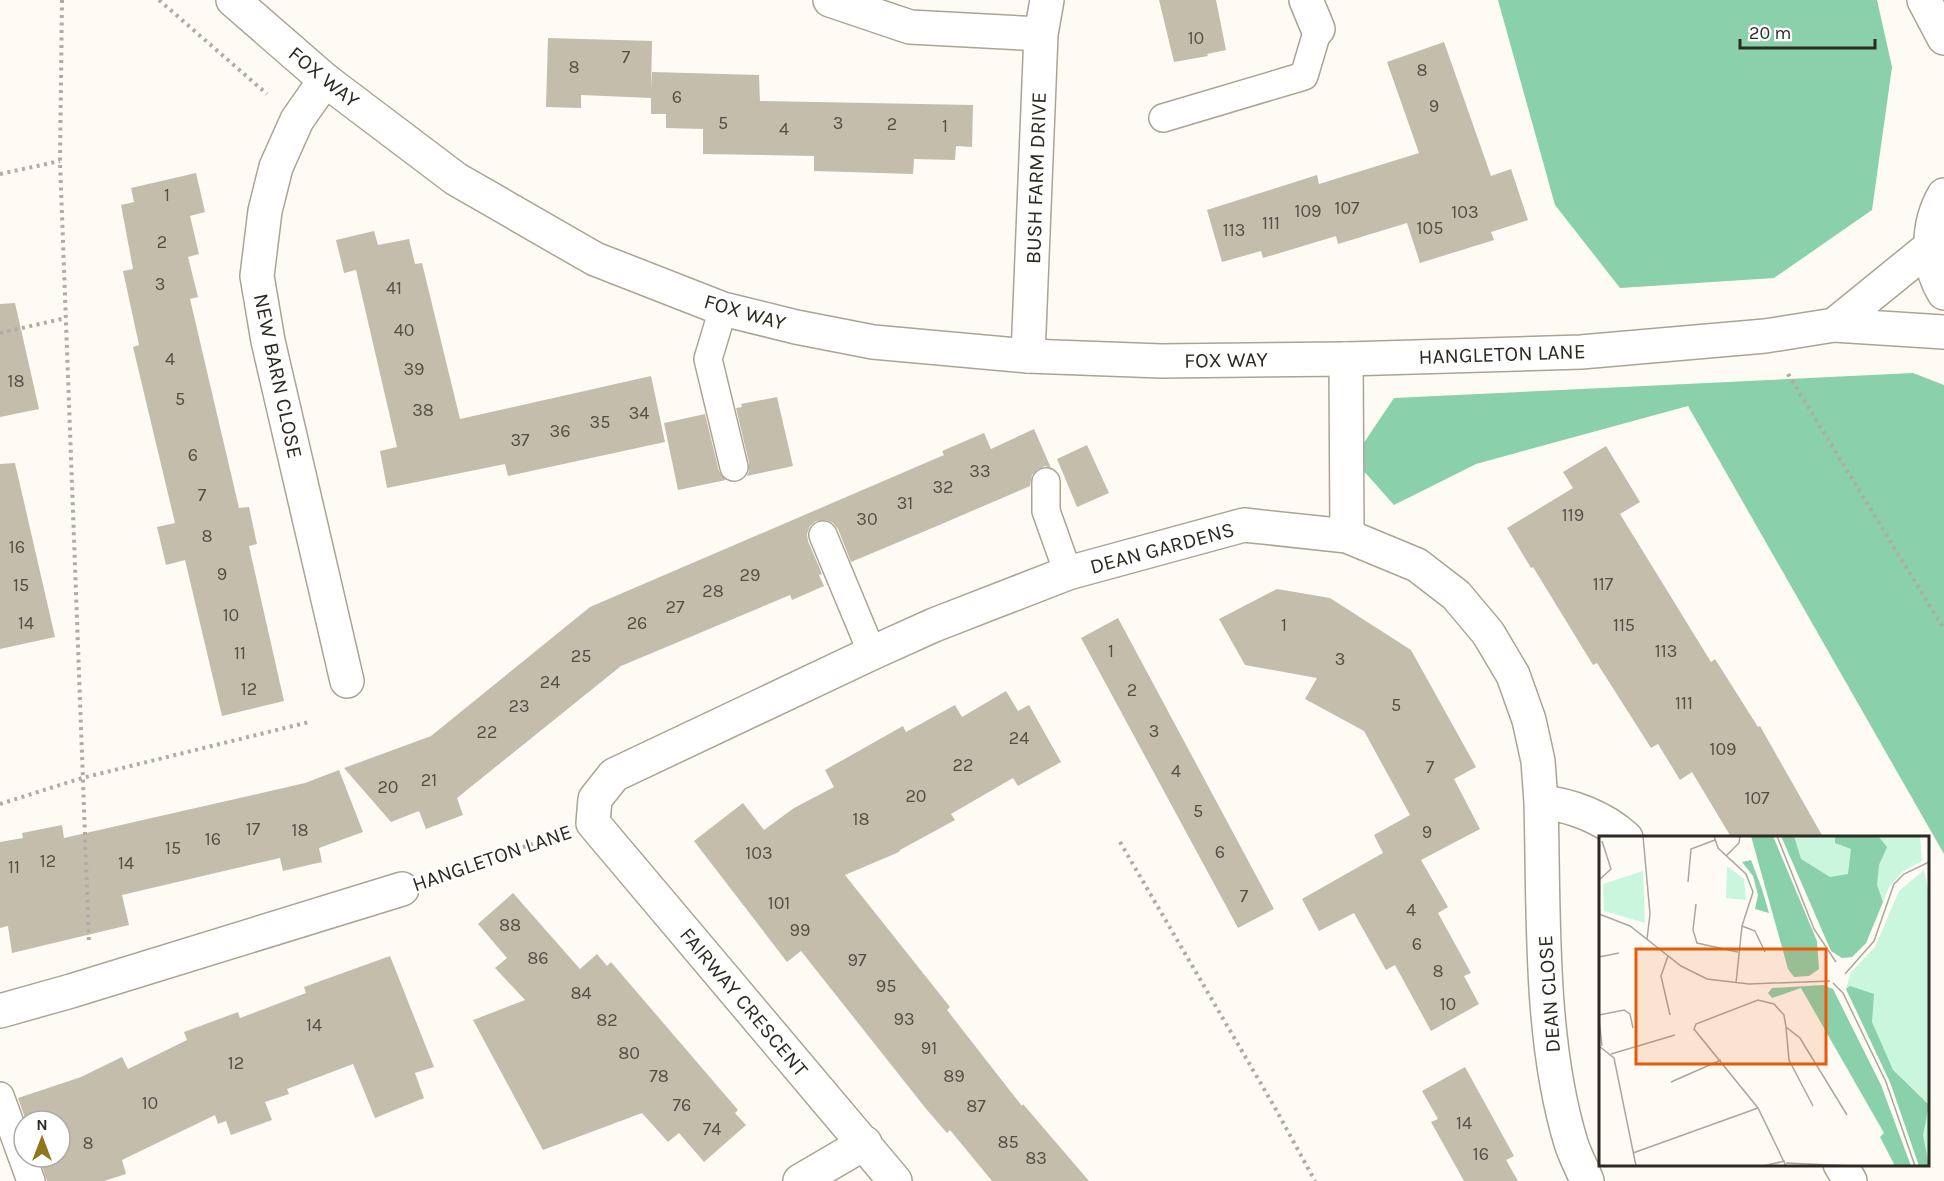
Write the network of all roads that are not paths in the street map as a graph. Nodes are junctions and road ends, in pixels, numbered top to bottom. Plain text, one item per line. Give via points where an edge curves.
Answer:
1 (233, 0) edge
2 (830, 0) edge
3 (1047, 0) edge
4 (1924, 0) edge
5 (1312, 15) edge
6 (1041, 34) junction
7 (1943, 45) edge
8 (324, 80) junction
9 (1163, 118) dead end
10 (1944, 195) edge
11 (1930, 247) junction
12 (1944, 293) edge
13 (723, 309) junction
14 (1834, 325) junction
15 (1944, 332) edge
16 (1028, 356) junction
17 (1346, 359) junction
18 (734, 467) dead end
19 (1046, 482) dead end
20 (823, 535) dead end
21 (1347, 536) junction
22 (1068, 573) junction
23 (934, 626) joint
24 (872, 653) junction
25 (347, 681) dead end
26 (1541, 802) junction
27 (593, 824) joint
28 (1624, 836) edge
29 (402, 889) road end
30 (0, 1011) edge
31 (0, 1096) edge
32 (865, 1143) junction
33 (1841, 1166) edge
34 (31, 1181) edge
35 (800, 1181) edge
36 (895, 1181) edge
37 (1587, 1181) edge
38 (1850, 1181) edge

1 - 8 main road, FOX WAY
2 - 6 main road via 910,27
3 - 6 main road, BUSH FARM DRIVE
4 - 7 main road
5 - 9 lane via 1304,76
6 - 16 main road, BUSH FARM DRIVE
8 - 13 main road, FOX WAY via 456,179 595,259
8 - 25 main road, NEW BARN CLOSE via 297,120 276,167 265,211 257,276 268,341
10 - 11 main road via 1936,208
11 - 12 main road via 1937,281
11 - 14 main road
13 - 16 main road, FOX WAY via 873,342
13 - 18 lane via 708,359
14 - 15 main road, HANGLETON LANE
14 - 17 main road, HANGLETON LANE via 1765,336 1581,352
16 - 17 main road, FOX WAY via 1161,361
17 - 21 main road
19 - 22 lane via 1046,511
20 - 24 lane
21 - 22 main road, DEAN GARDENS via 1244,525
21 - 26 main road, DEAN GARDENS via 1417,564 1456,595 1488,633 1513,675 1529,720
22 - 23 main road, DEAN GARDENS
23 - 24 main road, HANGLETON LANE
24 - 27 main road, HANGLETON LANE via 614,775 595,799
26 - 28 main road via 1561,804 1594,817
26 - 37 main road, DEAN CLOSE via 1547,997 1555,1072 1571,1143
27 - 32 main road, FAIRWAY CRESCENT
29 - 30 main road, HANGLETON LANE
31 - 34 lane
32 - 35 main road
32 - 36 main road, FAIRWAY CRESCENT
33 - 38 main road

